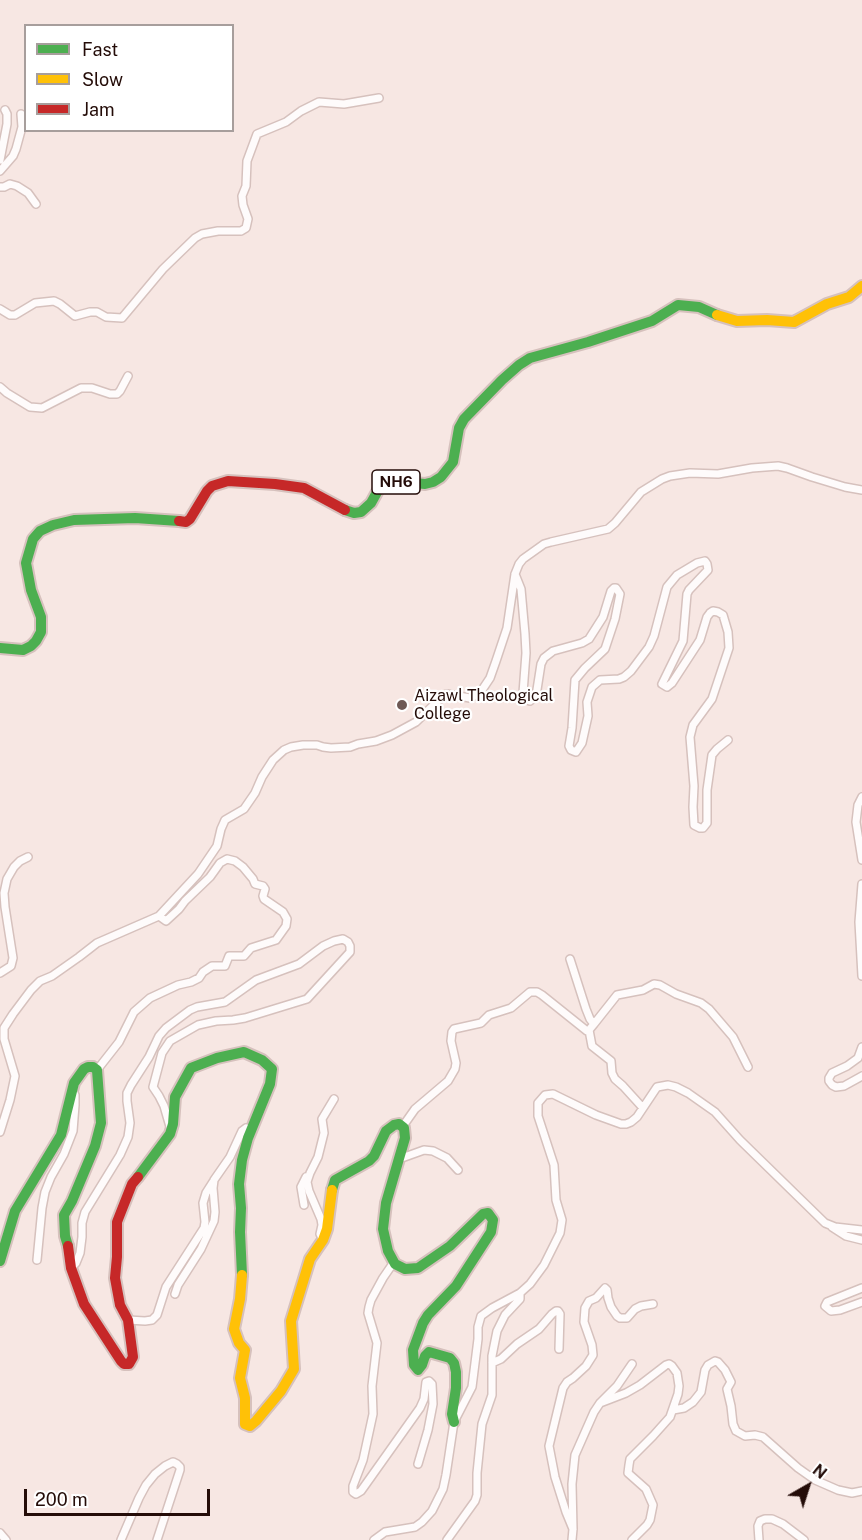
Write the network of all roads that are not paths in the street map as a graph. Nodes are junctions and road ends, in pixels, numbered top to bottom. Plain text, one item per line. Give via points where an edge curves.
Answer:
1 (379, 98) dead end
2 (6, 110) dead end
3 (21, 114) dead end
4 (0, 160) edge
5 (0, 171) edge
6 (0, 187) edge
7 (36, 204) dead end
8 (862, 286) edge
9 (0, 309) edge
10 (128, 376) dead end
11 (0, 387) edge
12 (862, 490) edge
13 (515, 574) junction
14 (0, 648) edge
15 (728, 740) dead end
16 (862, 797) edge
17 (28, 857) dead end
18 (862, 860) edge
19 (862, 884) edge
20 (159, 916) junction
21 (570, 959) dead end
22 (0, 973) edge
23 (862, 976) edge
24 (3, 1022) edge
25 (592, 1027) junction
26 (862, 1047) edge
27 (747, 1067) dead end
28 (97, 1070) junction
29 (862, 1076) edge
30 (72, 1089) junction
31 (334, 1099) dead end
32 (643, 1108) junction
33 (403, 1126) junction
34 (171, 1130) junction
35 (0, 1132) edge
36 (250, 1133) junction
37 (399, 1159) junction
38 (458, 1170) dead end
39 (310, 1173) junction
40 (214, 1180) junction
41 (304, 1205) dead end
42 (828, 1224) junction
43 (862, 1230) edge
44 (324, 1240) junction
45 (862, 1240) edge
46 (37, 1260) dead end
47 (0, 1261) edge
48 (394, 1262) junction
49 (71, 1268) junction
50 (862, 1288) edge
51 (520, 1293) junction
52 (175, 1294) dead end
53 (862, 1302) edge
54 (653, 1304) dead end
55 (128, 1320) junction
56 (559, 1349) dead end
57 (492, 1364) junction
58 (632, 1364) dead end
59 (600, 1403) junction
60 (673, 1410) junction
61 (454, 1422) junction
62 (418, 1464) dead end
63 (862, 1491) edge
64 (573, 1529) junction
65 (0, 1533) edge
66 (6, 1540) edge
67 (121, 1540) edge
68 (157, 1540) edge
69 (374, 1540) edge
70 (447, 1540) edge
71 (572, 1540) edge
72 (632, 1540) edge
73 (759, 1540) edge
74 (804, 1540) edge

1 - 9 street via 344,104 319,102 257,134 247,161 242,196 248,219 246,228 195,237 122,318 97,312 75,316 54,301 35,303 15,315
2 - 4 street
3 - 5 street via 16,149
6 - 7 street via 20,187
8 - 14 main road, NH6 via 849,297 826,304 794,322 737,321 678,305 652,321 530,358 519,364 464,419 453,462 441,477 425,484 384,483 362,512 347,511 304,488 228,480 207,491 186,522 135,518 74,520 53,525 33,539 26,563 41,617 41,632 23,650
10 - 11 street via 117,394 81,388 42,408 30,407
12 - 13 street via 778,466 669,476 641,492 608,529 544,544 523,559
13 - 15 street via 521,590 525,634 523,693 530,701 536,696 544,658 589,639 603,617 611,591 619,591 605,649 575,680 569,746 576,752 582,743 592,687 600,680 624,677 631,670 654,636 667,587 678,575 705,561 708,570 687,594 683,641 662,684 672,684 700,640 710,613 723,615 729,648 712,699 693,725 690,737 694,825 700,828 707,823 712,755
13 - 20 street via 507,628 490,678 480,693 470,698 444,695 416,722 376,741 350,747 303,745 284,750 273,760 244,809 225,820 217,846 198,874
16 - 18 street via 856,822
17 - 22 street via 10,872 4,893 12,962
19 - 23 street
20 - 24 street via 97,943 40,981
20 - 28 street via 166,921 227,859 235,861 255,884 263,886 264,899 287,919 276,940 251,948 243,956 229,956 225,966 209,967 199,978 150,998 134,1012 119,1042
21 - 25 street
24 - 35 street via 15,1076
25 - 27 street via 617,995 657,984 709,1009 733,1037
25 - 32 street via 592,1046 611,1060 615,1079
25 - 33 street via 584,1030 534,992 481,1023 456,1028 451,1041 454,1071
26 - 29 street via 853,1063 829,1078 836,1087
28 - 30 main road via 84,1069
28 - 49 main road via 101,1123 95,1146 64,1215
30 - 46 street via 73,1131 45,1192
30 - 47 main road via 61,1135 15,1211
31 - 39 street via 322,1119 324,1133
32 - 42 street via 657,1087 676,1087 688,1093 715,1112
32 - 51 street via 631,1122 621,1124 553,1094 541,1098 538,1116 554,1166 556,1200 562,1220 544,1265
33 - 37 main road via 406,1135
33 - 44 main road via 386,1131 374,1156 335,1180
34 - 36 main road via 175,1097 191,1068 244,1052 272,1069
34 - 49 street via 153,1087 162,1053 170,1041 207,1022 245,1018 307,999 350,952 348,942 343,939 329,944 299,964 256,980 225,1002 190,1010 159,1036 130,1085 128,1137 85,1212 80,1253
34 - 55 main road via 132,1184 117,1222 115,1278 120,1305
36 - 40 street via 246,1128 242,1131
36 - 44 main road via 239,1184 242,1271 234,1329 245,1350 240,1378 245,1398 244,1423 248,1426 281,1391 294,1369 293,1315 310,1259
37 - 38 street via 424,1150 434,1151
37 - 48 main road via 383,1229
39 - 41 street via 301,1187
39 - 44 street via 308,1188 319,1212
40 - 52 street via 214,1221
40 - 55 street via 204,1199 204,1228 166,1287 157,1315 152,1320
42 - 43 street
42 - 45 street via 846,1236
48 - 61 main road via 405,1269 418,1268 450,1246 483,1214 492,1216 487,1239 456,1286 428,1315 413,1350 418,1370 429,1352 454,1363
48 - 62 street via 368,1312 377,1343 373,1414 353,1492 361,1491 420,1408 429,1381 433,1404
49 - 55 main road via 84,1304 120,1361 127,1364 133,1357
50 - 53 street via 825,1306 831,1311
51 - 57 street via 518,1304 504,1316 497,1331
51 - 61 street via 481,1316 472,1387
54 - 64 street via 620,1318 611,1307 605,1288 585,1308 584,1322 593,1356 563,1388 549,1446
56 - 57 street via 560,1314 556,1311 539,1329
57 - 70 street via 492,1395 482,1424 477,1495
58 - 59 street
59 - 60 street via 626,1393 669,1364 678,1378
59 - 64 street via 575,1455
60 - 63 street via 693,1402 701,1392 708,1365 718,1362 731,1382 727,1389 736,1431 763,1437 815,1480 838,1490
60 - 72 street via 665,1425 630,1459 628,1473 646,1489 653,1510 647,1525
61 - 69 street via 447,1475 432,1511 415,1527 385,1532
64 - 71 street
65 - 66 street
67 - 68 street via 146,1485 173,1462 180,1470
73 - 74 street via 760,1521 772,1519

